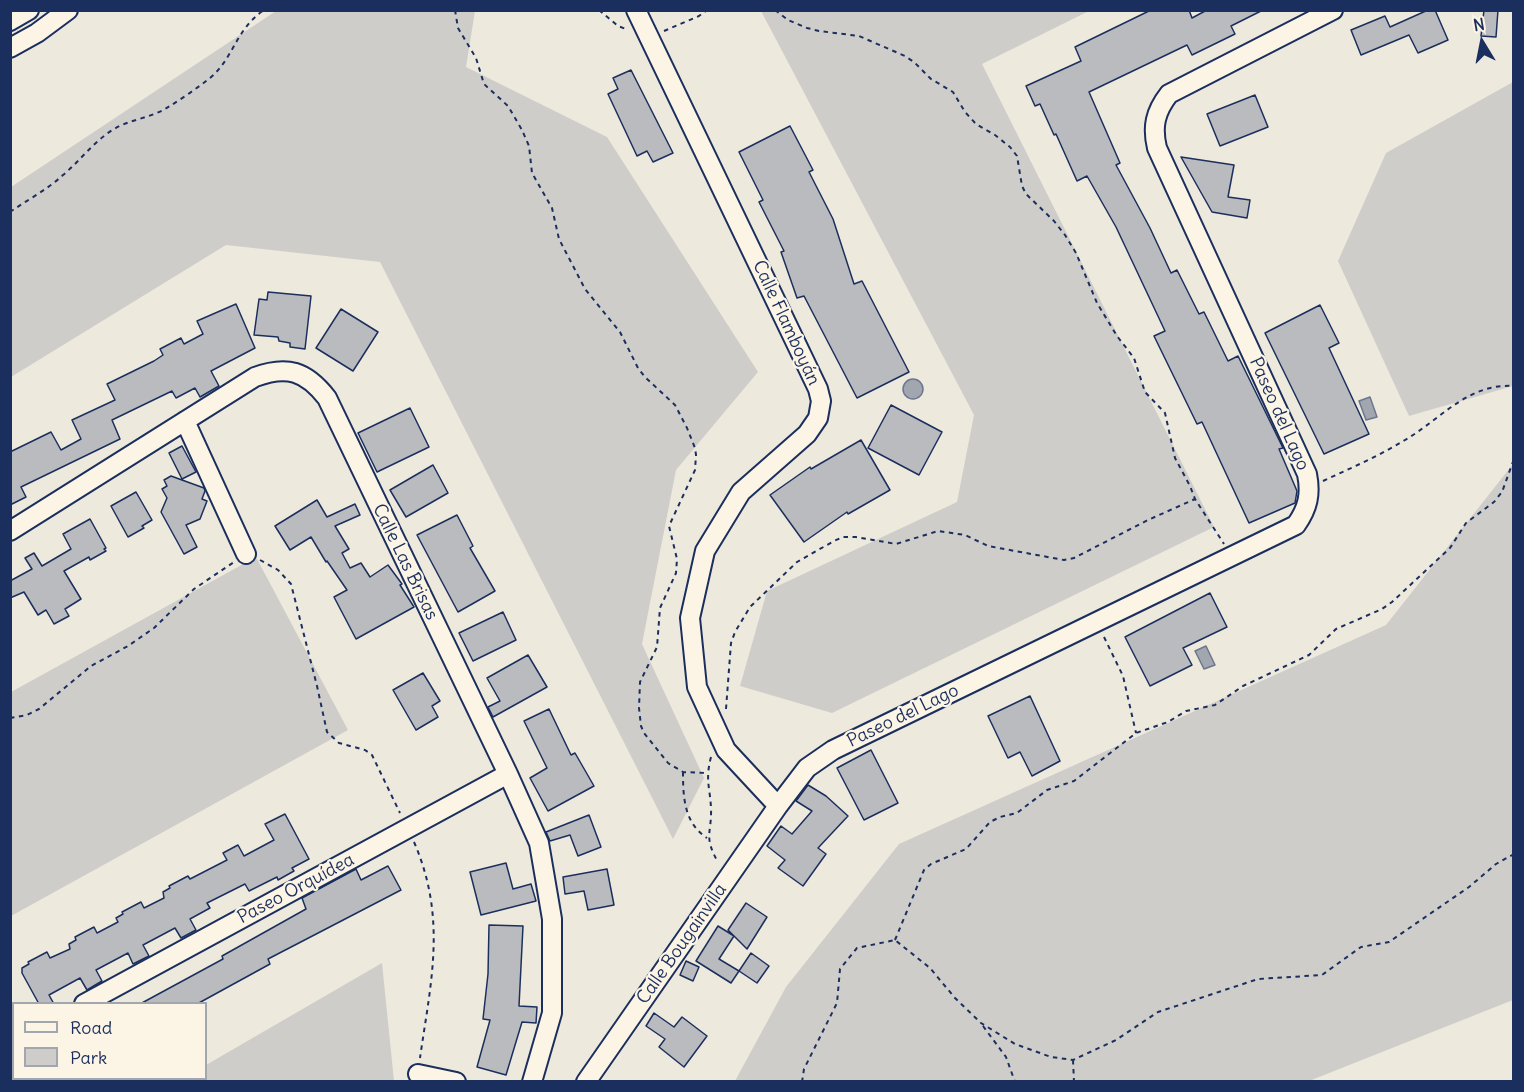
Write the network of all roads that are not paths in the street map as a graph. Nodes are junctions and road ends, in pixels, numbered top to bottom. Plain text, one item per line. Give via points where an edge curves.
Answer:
1 (28, 10) edge
2 (68, 10) edge
3 (636, 10) edge
4 (1333, 10) edge
5 (10, 21) edge
6 (10, 48) edge
7 (184, 421) junction
8 (10, 531) edge
9 (246, 554) road end
10 (508, 774) junction
11 (778, 806) junction
12 (88, 1002) edge
13 (418, 1074) road end
14 (456, 1082) edge
15 (532, 1082) edge
16 (586, 1082) edge

1 - 5 street
2 - 6 street
3 - 11 street, Calle Flamboyán via 818,389 818,418 807,434 741,492 705,551 690,618 697,687 726,750
4 - 11 street, Paseo del Lago via 1169,94 1155,119 1154,134 1157,148 1307,474 1310,488 1304,514 1296,525 833,750 807,768
7 - 8 street, Calle Las Brisas
7 - 9 street
7 - 10 street, Calle Las Brisas via 271,371 287,370 317,384
10 - 12 street, Paseo Orquídea
10 - 15 street, Calle Las Brisas via 539,843 552,919 552,1013
11 - 16 street, Calle Bougainvilla
13 - 14 street

